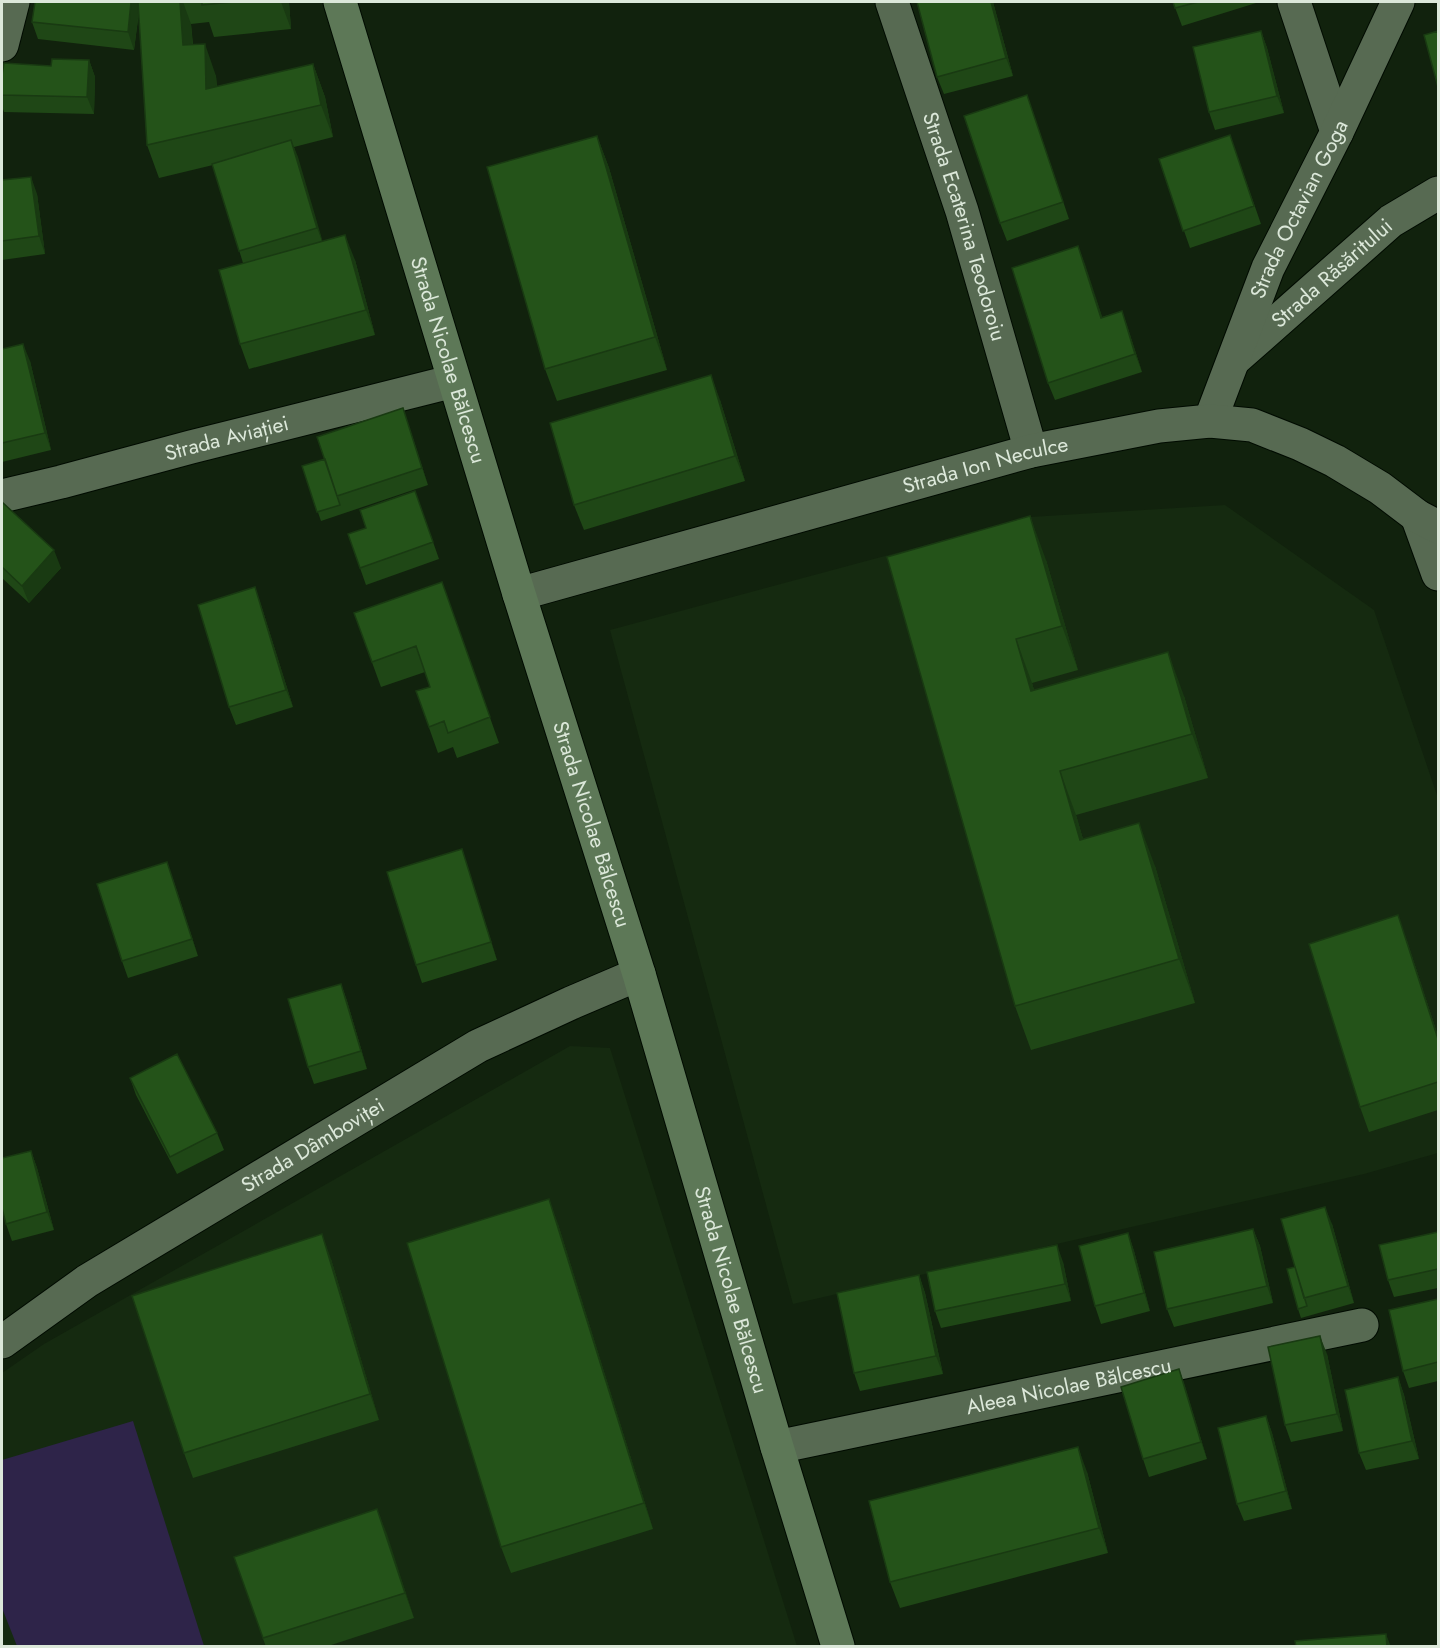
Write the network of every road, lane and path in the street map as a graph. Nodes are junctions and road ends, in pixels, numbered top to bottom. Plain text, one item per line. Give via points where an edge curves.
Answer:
1 (13, 2) edge
2 (340, 2) edge
3 (892, 2) edge
4 (1294, 2) edge
5 (1398, 2) edge
6 (2, 45) edge
7 (1337, 132) junction
8 (1438, 193) edge
9 (1232, 362) junction
10 (454, 381) junction
11 (1210, 421) junction
12 (1031, 452) junction
13 (2, 496) edge
14 (1428, 521) edge
15 (1438, 574) edge
16 (519, 594) junction
17 (639, 974) junction
18 (1362, 1325) dead end
19 (2, 1342) edge
20 (777, 1447) junction
21 (838, 1647) edge

1 - 6 street
2 - 10 main road, Strada Nicolae Bălcescu
3 - 12 street, Strada Ecaterina Teodoroiu via 962,211
4 - 7 street
5 - 7 street, Strada Octavian Goga
7 - 9 street, Strada Octavian Goga via 1268,268
8 - 9 street, Strada Răsăritului via 1391,221
9 - 11 street, Strada Octavian Goga
10 - 13 street, Strada Aviației
10 - 16 main road, Strada Nicolae Bălcescu
11 - 12 street, Strada Ion Neculce via 1159,426
11 - 14 street, Strada Ion Neculce via 1252,425 1300,444 1380,488
12 - 16 street, Strada Ion Neculce
14 - 15 street
16 - 17 main road, Strada Nicolae Bălcescu
17 - 19 street, Strada Dâmboviței via 478,1046 87,1281
17 - 20 main road, Strada Nicolae Bălcescu
18 - 20 street, Aleea Nicolae Bălcescu
20 - 21 main road, Strada Nicolae Bălcescu

